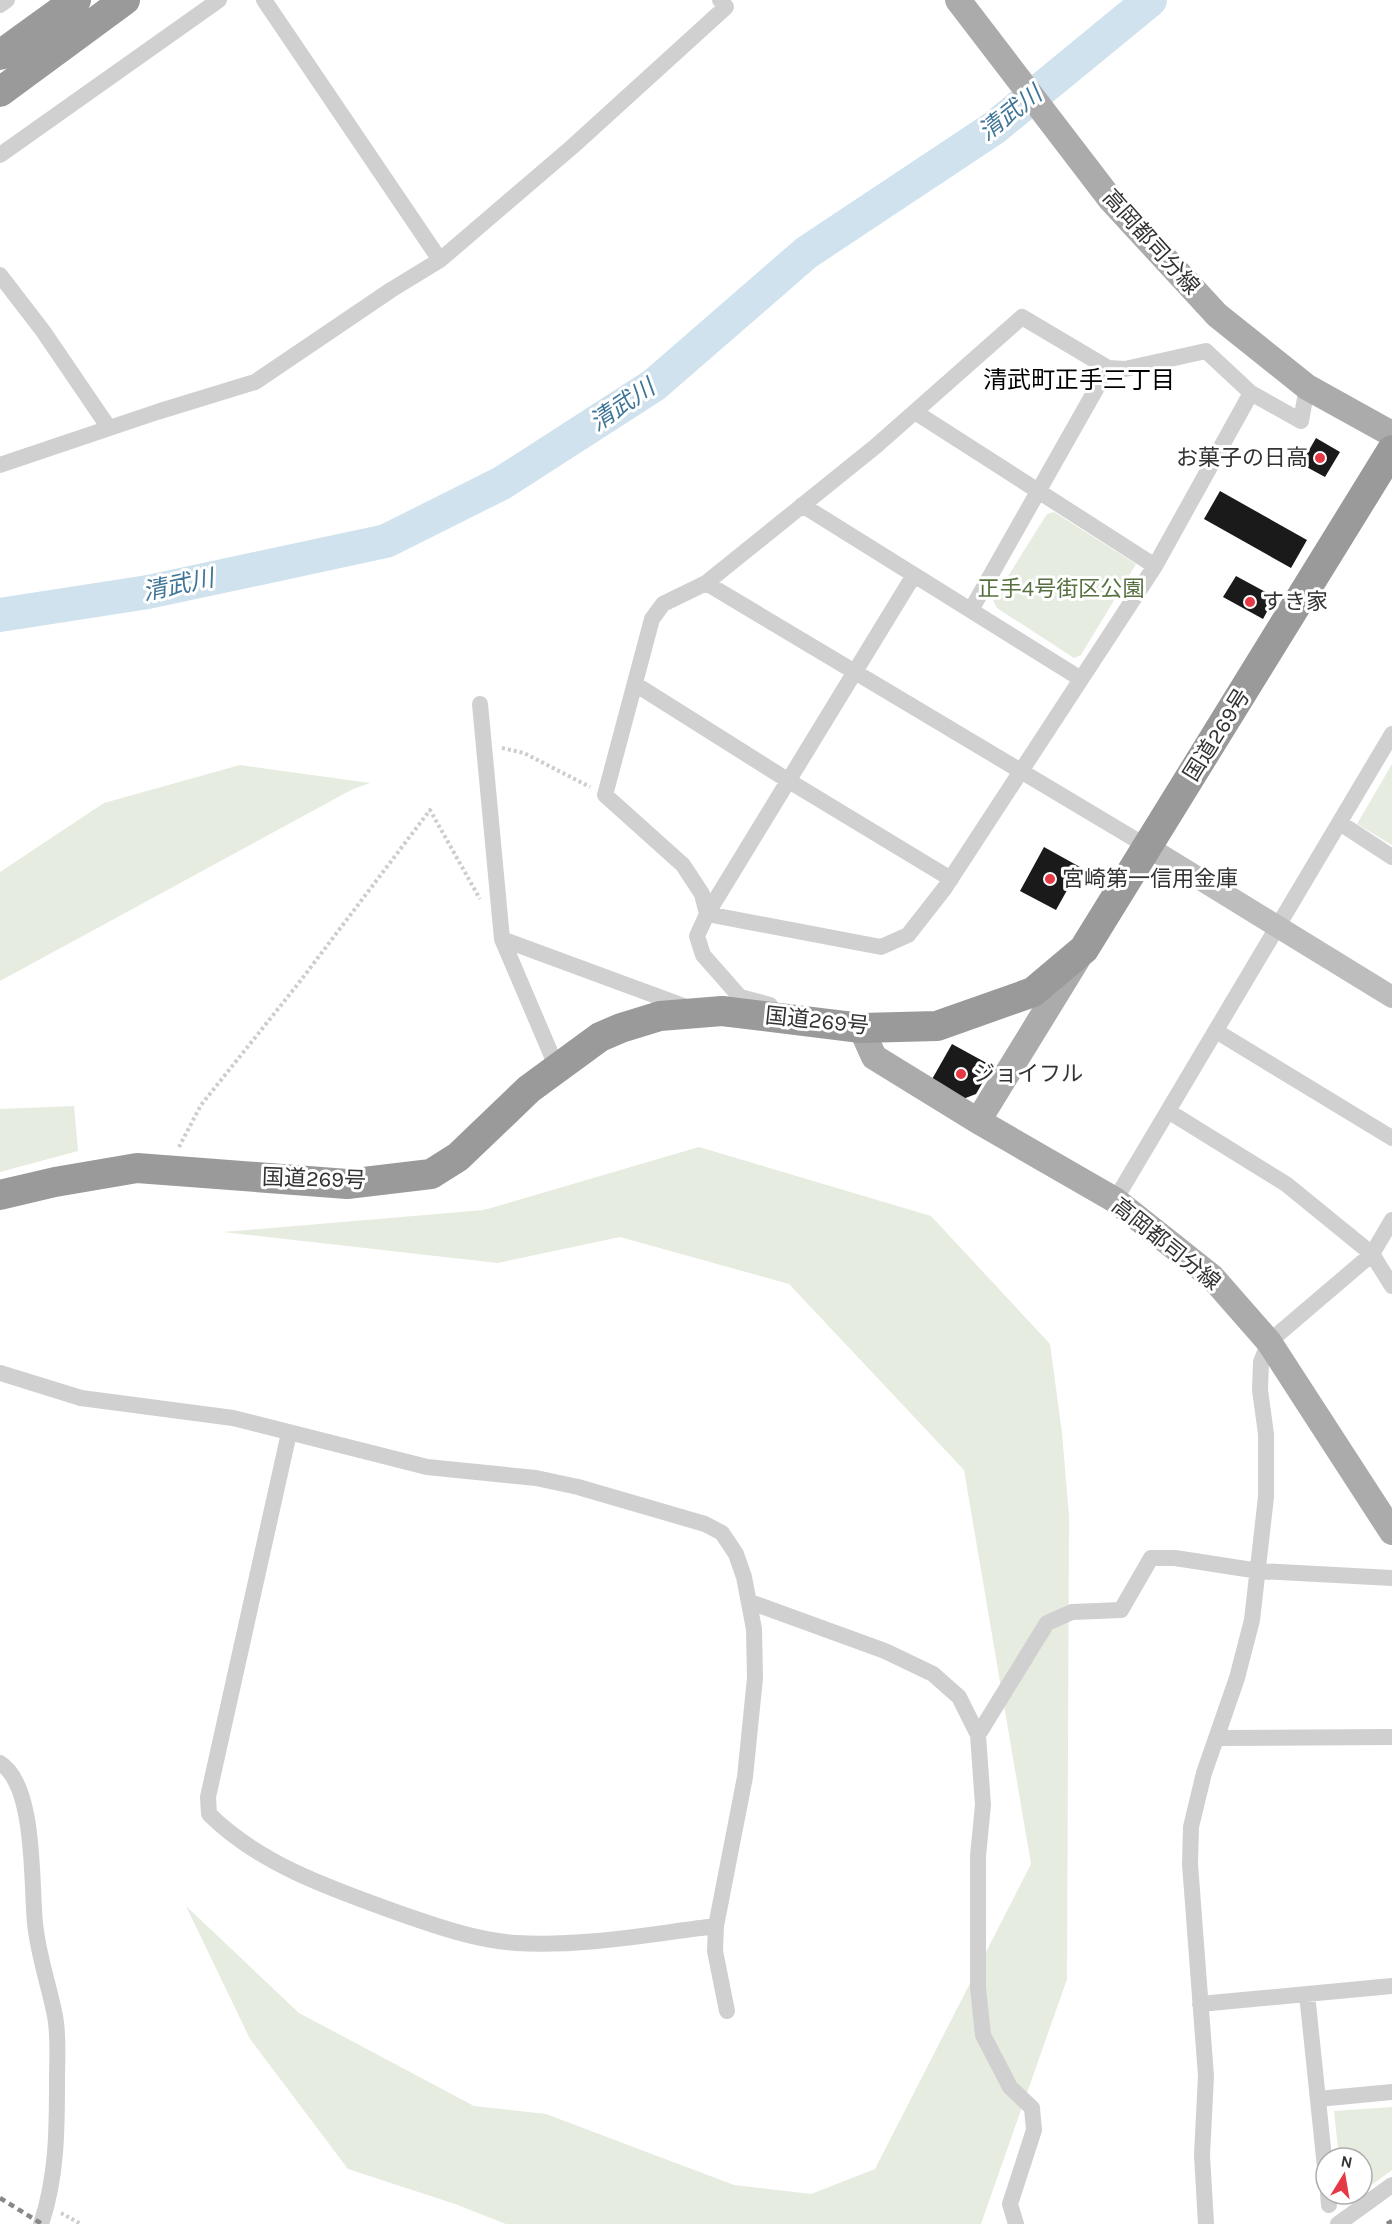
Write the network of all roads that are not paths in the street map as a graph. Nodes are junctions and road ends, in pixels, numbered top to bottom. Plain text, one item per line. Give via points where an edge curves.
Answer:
1 (7, 0) edge
2 (76, 0) edge
3 (125, 0) edge
4 (219, 0) edge
5 (264, 0) edge
6 (720, 0) edge
7 (958, 0) edge
8 (0, 5) edge
9 (0, 55) edge
10 (0, 92) edge
11 (0, 155) edge
12 (440, 260) junction
13 (0, 274) edge
14 (1108, 368) junction
15 (1307, 387) junction
16 (1251, 393) junction
17 (915, 412) junction
18 (109, 428) junction
19 (1392, 434) edge
20 (1392, 450) edge
21 (0, 465) edge
22 (1038, 491) junction
23 (802, 505) junction
24 (1155, 566) junction
25 (914, 575) junction
26 (706, 583) junction
27 (971, 610) junction
28 (855, 672) junction
29 (1081, 679) junction
30 (635, 684) junction
31 (480, 704) dead end
32 (1392, 734) edge
33 (1021, 771) junction
34 (789, 781) junction
35 (1340, 823) junction
36 (1148, 847) junction
37 (1392, 857) edge
38 (951, 879) junction
39 (707, 914) junction
40 (1278, 927) junction
41 (502, 939) junction
42 (1084, 949) junction
43 (1392, 997) edge
44 (701, 1013) junction
45 (861, 1028) junction
46 (1216, 1031) junction
47 (557, 1068) junction
48 (1168, 1111) junction
49 (978, 1121) junction
50 (1392, 1138) edge
51 (0, 1195) edge
52 (1115, 1200) junction
53 (1392, 1220) edge
54 (1372, 1254) junction
55 (1392, 1286) edge
56 (1269, 1342) junction
57 (0, 1373) edge
58 (289, 1433) junction
59 (1392, 1532) edge
60 (1258, 1571) junction
61 (1392, 1578) edge
62 (750, 1602) junction
63 (978, 1735) junction
64 (1392, 1737) edge
65 (1216, 1738) junction
66 (0, 1763) edge
67 (716, 1926) junction
68 (1392, 1986) edge
69 (1307, 1994) junction
70 (1200, 2004) junction
71 (727, 2011) dead end
72 (1392, 2092) edge
73 (1318, 2099) junction
74 (1323, 2146) edge
75 (1392, 2185) edge
76 (41, 2224) edge
77 (1016, 2224) edge
78 (1206, 2224) edge
79 (1338, 2224) edge

1 - 8 street
2 - 9 highway
3 - 10 highway
4 - 11 street
5 - 12 street
6 - 12 street via 726,8
7 - 15 main road, 高岡都司分線 via 1111,200 1217,315
12 - 18 street via 255,382
13 - 18 street
14 - 16 street via 1125,369 1206,351
14 - 17 street via 1022,317
14 - 22 street
15 - 16 street via 1301,421
15 - 19 main road, 高岡都司分線
16 - 24 street
17 - 22 street
17 - 23 street
18 - 21 street
20 - 36 highway, 国道269号
22 - 24 street
22 - 27 street
23 - 25 street
23 - 26 street
24 - 29 street
25 - 27 street
25 - 28 street
26 - 28 street
26 - 30 street via 663,604 657,611
27 - 29 street
28 - 33 street
28 - 34 street
29 - 33 street
30 - 34 street
30 - 39 street via 604,795 683,865 702,894
31 - 41 street
32 - 35 street
33 - 36 street
33 - 38 street
34 - 38 street
34 - 39 street
35 - 37 street
35 - 40 street
36 - 40 street
36 - 42 highway, 国道269号
38 - 39 street via 908,934 881,946
39 - 45 street via 697,936 703,956 740,997
40 - 43 street
40 - 46 street
41 - 44 street
41 - 47 street
42 - 45 highway, 国道269号 via 1033,992 938,1026
42 - 49 main road
44 - 45 highway, 国道269号 via 722,1011
44 - 47 highway, 国道269号 via 660,1016 621,1028 600,1037
45 - 49 main road, 高岡都司分線 via 874,1057
46 - 48 street
46 - 50 street
47 - 51 highway, 国道269号 via 521,1096 458,1157 431,1174 347,1184 137,1168
48 - 52 street
48 - 54 street via 1286,1184
49 - 52 main road, 高岡都司分線
52 - 56 main road, 高岡都司分線 via 1212,1277
53 - 54 street
54 - 55 street
54 - 56 street
56 - 59 main road, 高岡都司分線
56 - 60 street via 1261,1362 1266,1497
57 - 58 street via 81,1398 233,1418
58 - 62 street via 427,1467 536,1478 578,1487 705,1524 722,1533 736,1554
58 - 67 street via 208,1797 210,1814 279,1865 356,1898 444,1929 483,1938 516,1943 589,1942
60 - 61 street
60 - 63 street via 1151,1558 1121,1610 1072,1612 1047,1623
60 - 65 street via 1252,1620
62 - 63 street via 885,1651 933,1674 959,1697
62 - 67 street via 755,1678 747,1755
63 - 77 street via 983,1805 978,1856 978,1988 983,2035 1010,2087 1032,2108 1034,2130 1010,2204
64 - 65 street
65 - 70 street via 1191,1827
66 - 76 street via 15,1779 28,1825 38,1952 55,2017 57,2148
67 - 71 street via 715,1951
68 - 69 street
69 - 70 street
69 - 73 street
70 - 78 street via 1206,2076 1202,2155
72 - 73 street
73 - 74 street
75 - 79 street

